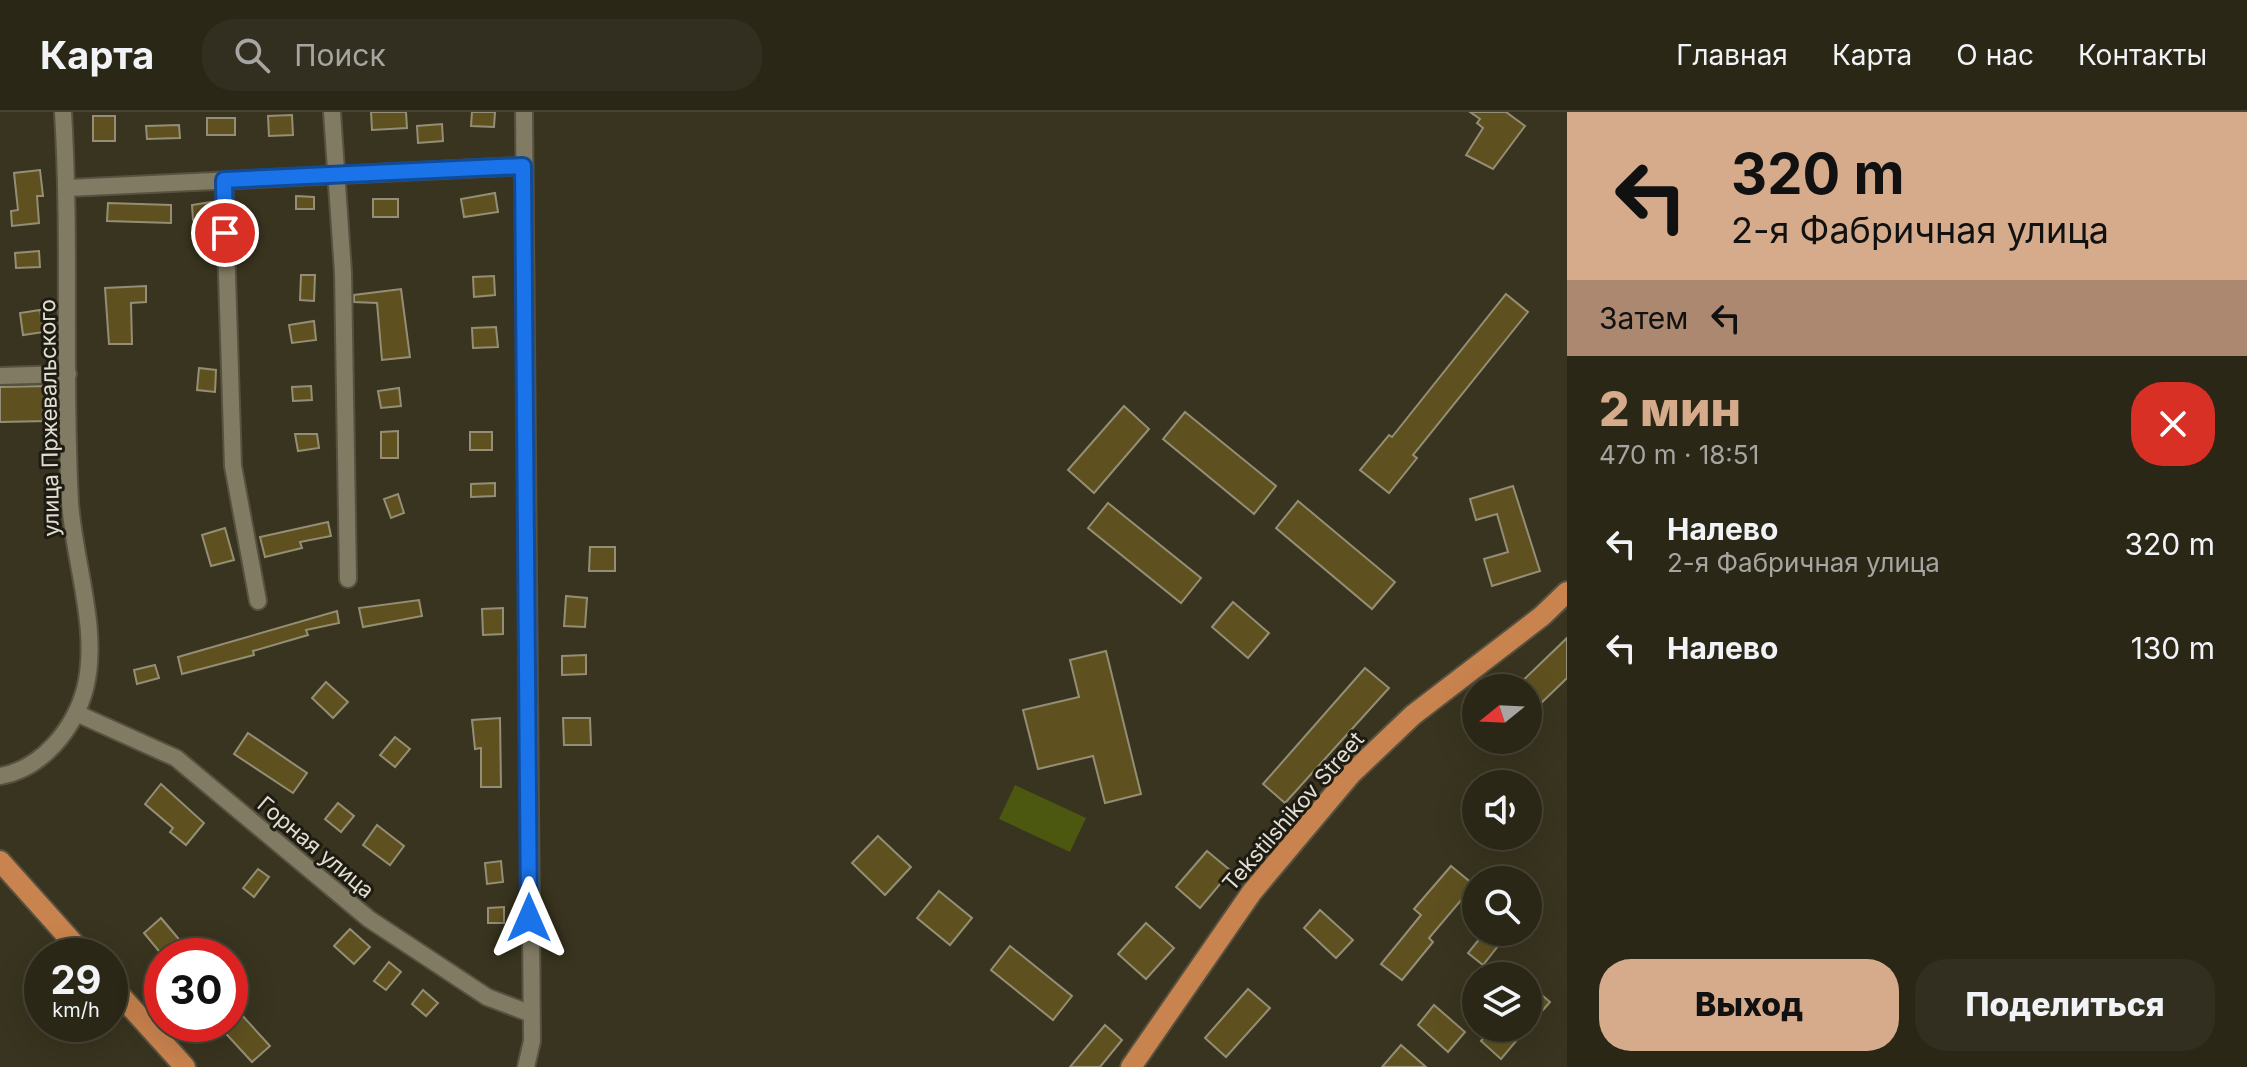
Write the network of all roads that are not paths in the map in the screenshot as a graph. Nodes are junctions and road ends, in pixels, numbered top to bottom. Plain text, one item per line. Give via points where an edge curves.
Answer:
1 (63, 112) edge
2 (332, 112) edge
3 (524, 112) edge
4 (523, 166) junction
5 (336, 176) junction
6 (224, 180) junction
7 (68, 188) junction
8 (68, 374) junction
9 (0, 376) edge
10 (348, 579) dead end
11 (1567, 592) edge
12 (258, 601) dead end
13 (76, 713) junction
14 (0, 776) edge
15 (0, 861) edge
16 (69, 938) edge
17 (128, 1004) edge
18 (529, 1013) junction
19 (185, 1067) edge
20 (526, 1067) edge
21 (1131, 1067) edge

1 - 7 street, улица Пржевальского
2 - 5 street
3 - 4 street
4 - 5 street
4 - 18 street
5 - 6 street
5 - 10 street
6 - 7 street
6 - 12 street via 233,466
7 - 8 street, улица Пржевальского
8 - 9 street
8 - 13 street, улица Пржевальского via 71,513 90,637 87,679
11 - 21 main road, Tekstilshikov Street via 1413,715 1337,789 1247,899
13 - 14 street, улица Пржевальского via 42,757
13 - 18 street, Горная улица via 176,758 369,919 487,997
15 - 16 main road
17 - 19 main road
18 - 20 street via 532,1041

